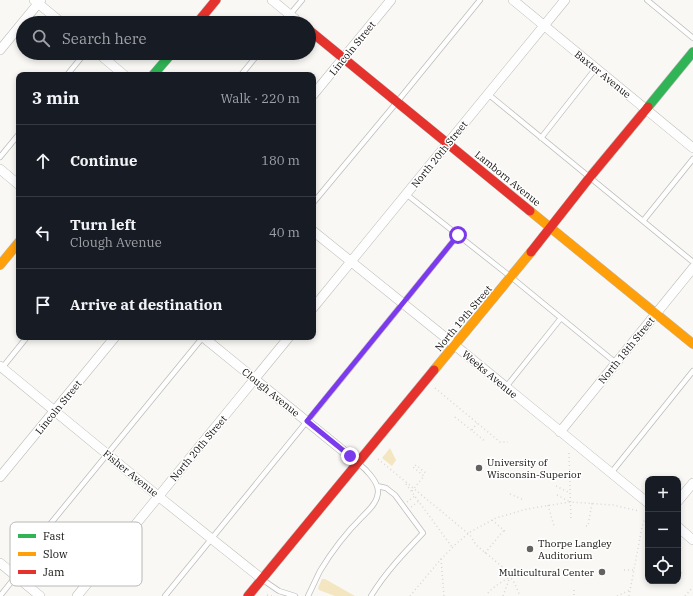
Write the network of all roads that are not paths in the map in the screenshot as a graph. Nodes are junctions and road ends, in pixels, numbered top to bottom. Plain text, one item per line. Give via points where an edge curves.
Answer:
1 (216, 0) edge
2 (272, 0) edge
3 (302, 0) edge
4 (391, 0) edge
5 (480, 0) edge
6 (513, 0) edge
7 (565, 0) edge
8 (647, 0) edge
9 (38, 1) edge
10 (290, 15) joint
11 (26, 16) edge
12 (54, 16) edge
13 (203, 16) edge
14 (544, 25) junction
15 (16, 29) edge
16 (316, 36) edge
17 (693, 38) edge
18 (0, 50) edge
19 (693, 52) edge
20 (344, 58) junction
21 (79, 60) edge
22 (106, 60) edge
23 (166, 60) edge
24 (253, 60) edge
25 (596, 68) junction
26 (69, 72) edge
27 (120, 72) edge
28 (156, 72) edge
29 (243, 72) edge
30 (316, 92) edge
31 (488, 94) junction
32 (397, 102) junction
33 (646, 109) junction
34 (16, 138) edge
35 (541, 138) junction
36 (448, 144) junction
37 (693, 148) edge
38 (0, 157) edge
39 (693, 159) edge
40 (0, 169) edge
41 (590, 177) junction
42 (16, 182) edge
43 (406, 194) junction
44 (316, 199) edge
45 (643, 221) junction
46 (551, 227) junction
47 (316, 233) edge
48 (458, 235) junction
49 (16, 246) edge
50 (351, 262) junction
51 (693, 262) edge
52 (0, 265) edge
53 (693, 268) edge
54 (511, 277) junction
55 (403, 303) junction
56 (316, 304) edge
57 (656, 314) junction
58 (561, 318) junction
59 (24, 340) edge
60 (113, 340) edge
61 (201, 340) edge
62 (207, 340) edge
63 (287, 340) edge
64 (693, 344) edge
65 (455, 345) junction
66 (616, 363) junction
67 (1, 368) edge
68 (693, 371) edge
69 (254, 380) junction
70 (506, 388) junction
71 (55, 411) junction
72 (307, 421) junction
73 (560, 432) junction
74 (107, 454) junction
75 (358, 463) junction
76 (611, 473) junction
77 (0, 477) edge
78 (693, 482) edge
79 (377, 486) junction
80 (158, 496) junction
81 (681, 497) edge
82 (645, 501) edge
83 (54, 522) edge
84 (137, 522) edge
85 (681, 530) edge
86 (212, 538) junction
87 (693, 540) edge
88 (0, 563) edge
89 (10, 571) edge
90 (262, 579) junction
91 (10, 580) edge
92 (28, 586) edge
93 (85, 586) edge
94 (0, 596) edge
95 (40, 596) edge
96 (77, 596) edge
97 (165, 596) edge
98 (248, 596) edge
99 (295, 596) edge
100 (308, 596) edge
101 (371, 596) edge

1 - 13 street
2 - 10 street
3 - 10 lane
4 - 20 street, Lincoln Street
5 - 32 lane
6 - 14 street, Baxter Avenue
7 - 14 street, North 20th Street
8 - 17 lane
9 - 11 street
9 - 12 street
14 - 25 street, Baxter Avenue
14 - 31 street, North 20th Street
15 - 18 street
16 - 20 street, Lamborn Avenue
19 - 33 street, North 19th Street
20 - 30 street, Lincoln Street
20 - 32 street, Lamborn Avenue
21 - 26 lane
22 - 27 street
23 - 28 street
24 - 29 lane
25 - 33 street, Baxter Avenue
25 - 35 lane
31 - 35 lane
31 - 36 street, North 20th Street
32 - 36 street, Lamborn Avenue
32 - 44 lane
33 - 37 street, Baxter Avenue
33 - 41 street, North 19th Street
34 - 38 lane
35 - 41 lane
36 - 43 street, North 20th Street
36 - 46 street, Lamborn Avenue
39 - 45 lane
40 - 42 street
41 - 45 lane
41 - 46 street, North 19th Street
43 - 48 lane
43 - 50 street, North 20th Street
45 - 51 lane
46 - 54 street, North 19th Street
46 - 57 street, Lamborn Avenue
47 - 50 street, Weeks Avenue
48 - 54 lane
48 - 55 lane
49 - 52 street
50 - 55 street, Weeks Avenue
50 - 56 street, North 20th Street
53 - 57 street, North 18th Street
54 - 58 lane
54 - 65 street, North 19th Street
55 - 65 street, Weeks Avenue
55 - 72 lane
57 - 64 street, Lamborn Avenue
57 - 66 street, North 18th Street
58 - 66 lane
58 - 70 lane
59 - 67 lane
60 - 71 street, Lincoln Street
61 - 74 lane
62 - 69 street, Clough Avenue
63 - 69 street, North 20th Street
65 - 70 street, Weeks Avenue
65 - 75 street, North 19th Street
66 - 73 street, North 18th Street
67 - 71 street, Fisher Avenue
68 - 76 lane
69 - 72 street, Clough Avenue
69 - 80 street, North 20th Street
70 - 73 street, Weeks Avenue
71 - 74 street, Fisher Avenue
71 - 77 street, Lincoln Street
72 - 75 street, Clough Avenue
72 - 86 lane
73 - 76 street, Weeks Avenue
74 - 80 street, Fisher Avenue
74 - 83 lane
75 - 79 lane via 370,474
75 - 90 street, North 19th Street
76 - 82 street, Weeks Avenue
78 - 81 street
79 - 100 lane via 374,504 330,555
79 - 101 lane via 386,488 395,495 423,534 388,571
80 - 84 street, North 20th Street
80 - 86 street, Fisher Avenue
85 - 87 street
86 - 90 street, Fisher Avenue
86 - 97 lane
88 - 89 street
90 - 98 street, North 19th Street
90 - 99 lane via 279,591
91 - 94 lane
92 - 95 street
93 - 96 street, North 20th Street

